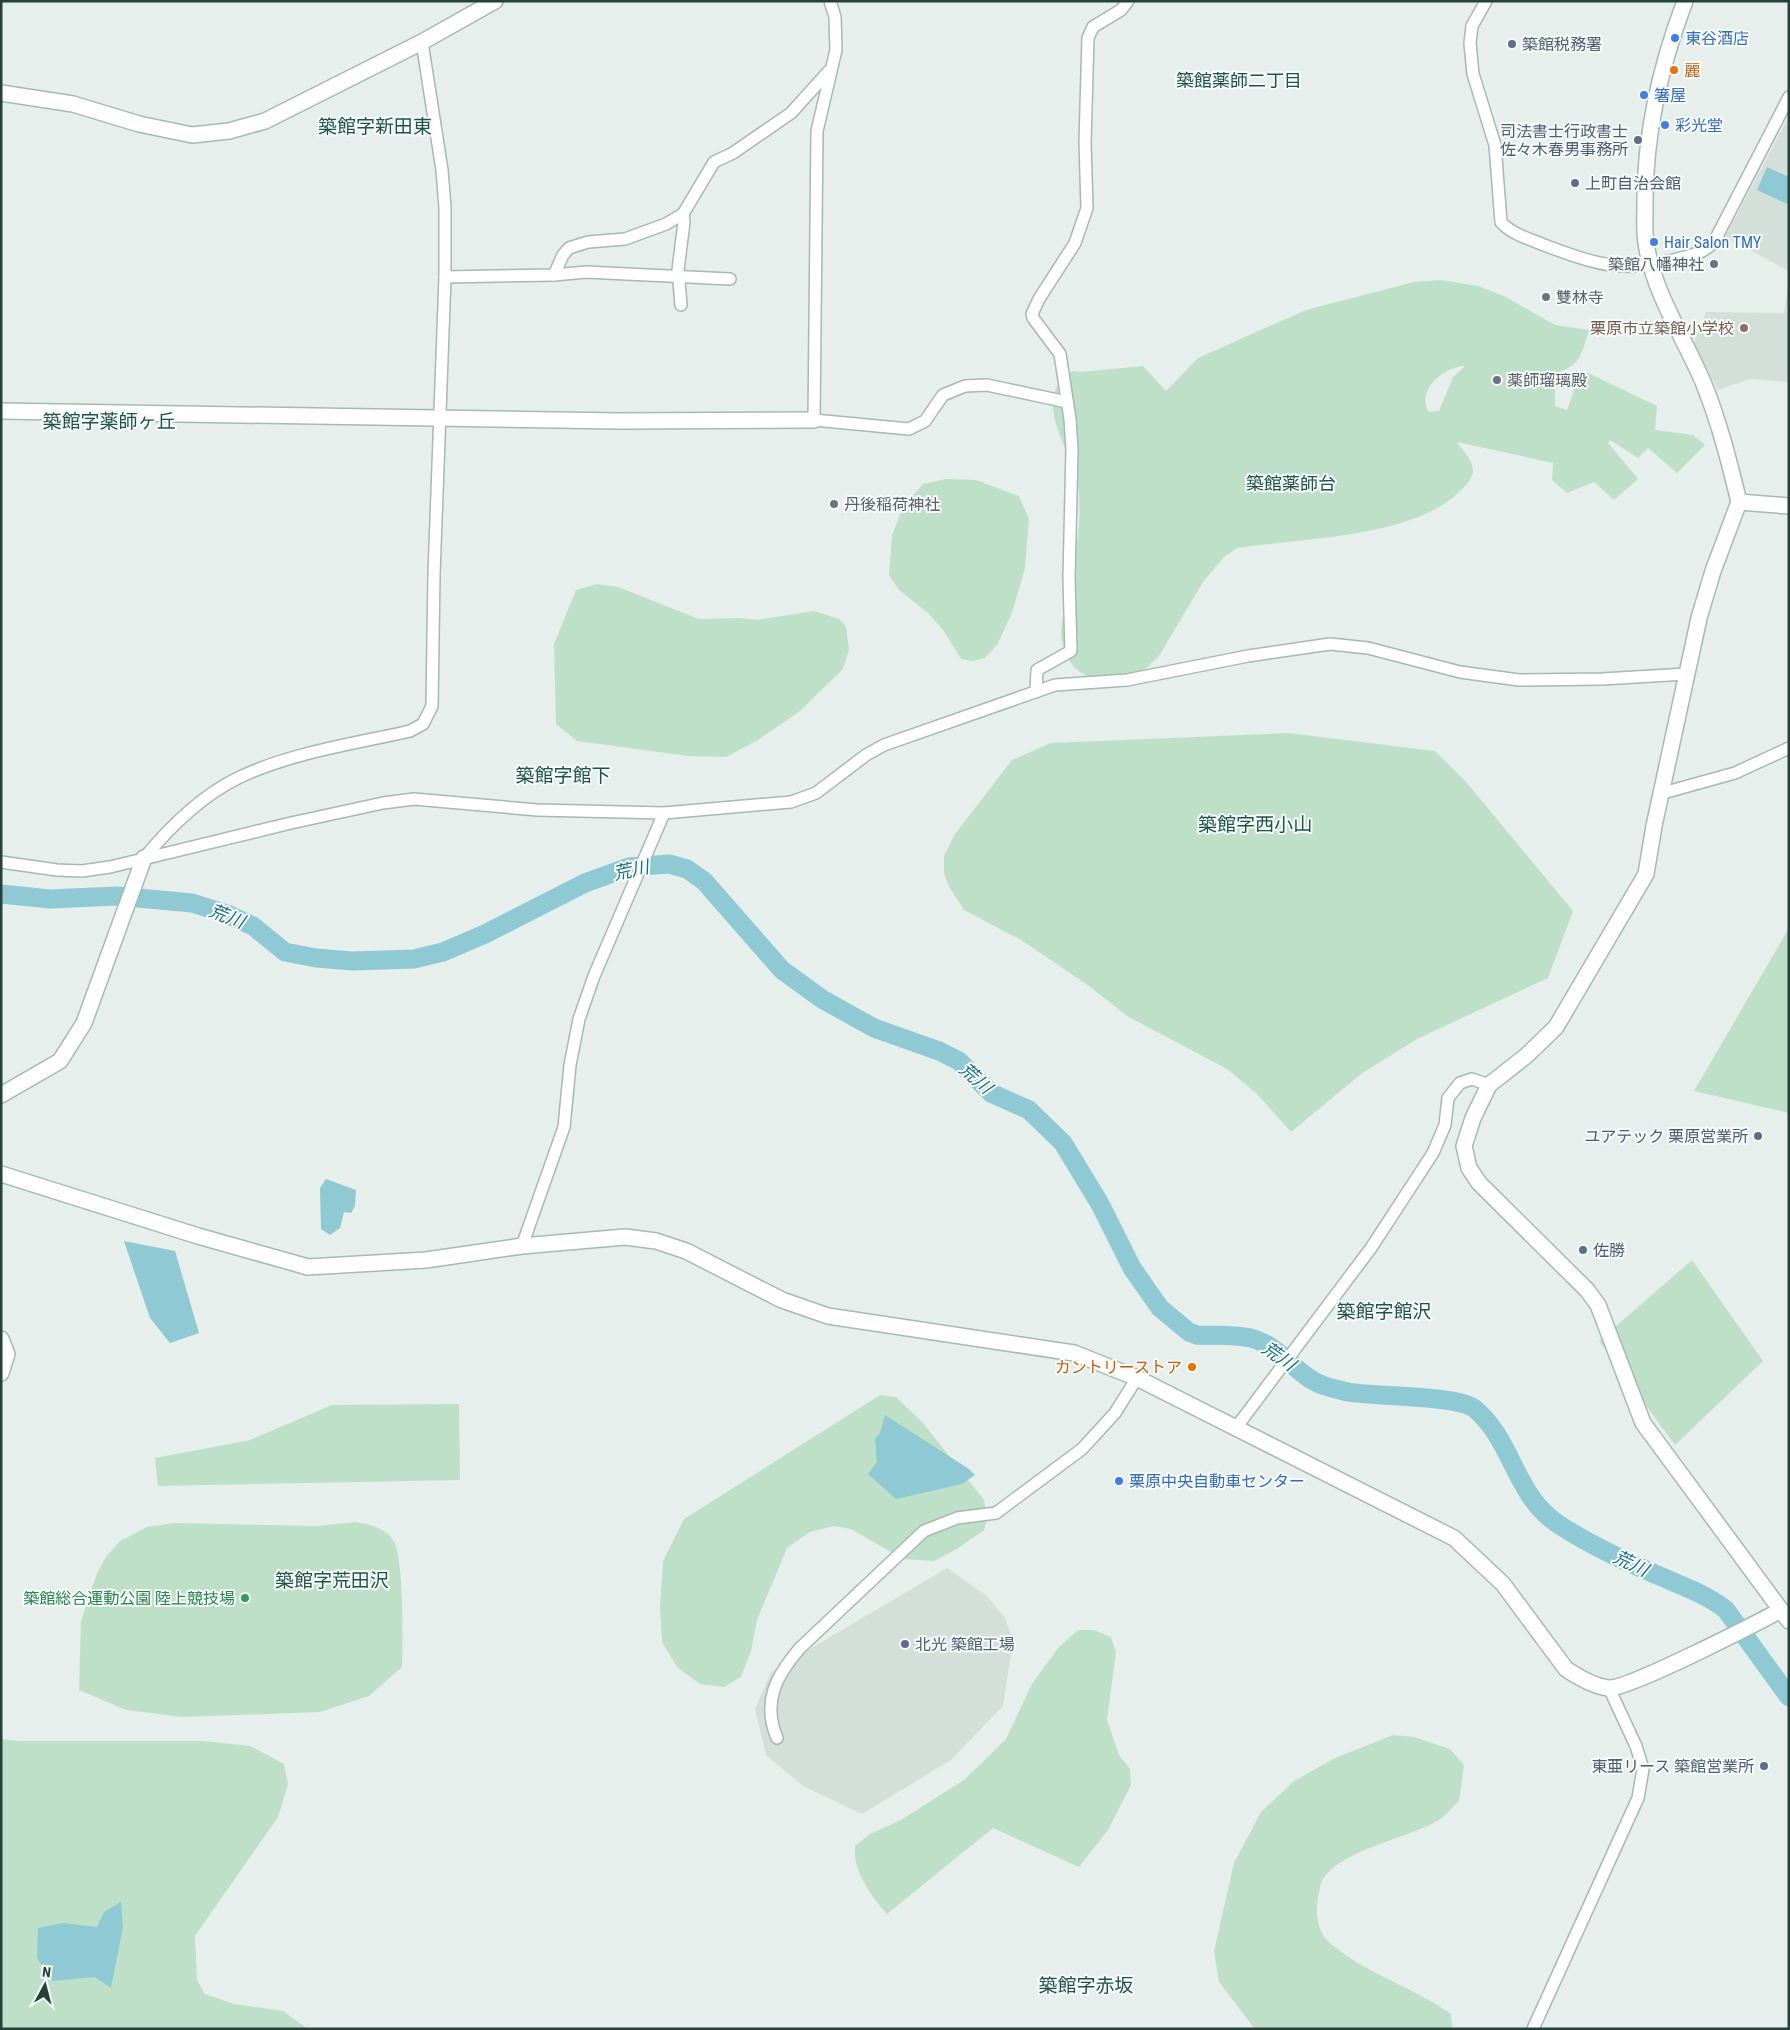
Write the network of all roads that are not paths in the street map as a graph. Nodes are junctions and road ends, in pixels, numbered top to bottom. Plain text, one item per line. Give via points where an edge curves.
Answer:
1 (495, 1) edge
2 (830, 1) edge
3 (1128, 1) edge
4 (1486, 1) edge
5 (1685, 1) edge
6 (422, 42) junction
7 (830, 70) junction
8 (1, 93) edge
9 (1789, 97) edge
10 (683, 214) junction
11 (1652, 266) junction
12 (554, 275) junction
13 (445, 277) junction
14 (679, 277) junction
15 (730, 279) dead end
16 (680, 305) dead end
17 (1067, 402) junction
18 (1, 411) edge
19 (441, 418) junction
20 (814, 420) junction
21 (1739, 502) junction
22 (1789, 506) edge
23 (1686, 674) junction
24 (1036, 692) junction
25 (1789, 748) edge
26 (1663, 793) junction
27 (664, 813) junction
28 (144, 858) junction
29 (1, 862) edge
30 (1489, 1085) junction
31 (1, 1095) edge
32 (1, 1174) edge
33 (522, 1246) junction
34 (1, 1339) edge
35 (1, 1373) edge
36 (1137, 1378) junction
37 (1236, 1428) junction
38 (1785, 1615) edge
39 (1609, 1688) junction
40 (777, 1738) dead end
41 (1533, 2029) edge

1 - 6 street
2 - 7 street via 835,17 836,50
3 - 17 street via 1121,10 1093,27 1088,38 1087,208 1075,243 1032,314 1060,354
4 - 11 street via 1472,26 1470,43 1473,74 1496,146 1501,222 1506,228 1596,263 1624,268
5 - 11 street via 1662,80 1644,170 1646,242
6 - 8 street via 266,121 229,131 192,135 139,124 73,104
6 - 13 street via 442,170
7 - 10 street via 791,113 733,153 714,162
7 - 20 street via 817,131
9 - 11 street via 1714,242 1706,250
10 - 12 street via 625,239 588,242 569,248
10 - 14 street
11 - 21 street via 1719,426
12 - 13 street
12 - 14 street via 586,272
13 - 19 street
14 - 15 street
14 - 16 street
17 - 20 street via 987,386 966,386 943,395 925,421 909,429
17 - 24 street via 1072,449 1071,651 1037,670
18 - 19 street
19 - 20 street
19 - 28 street via 432,706 423,724 288,760 236,779 193,808
21 - 22 street
21 - 23 street via 1713,570
23 - 24 street via 1519,680 1460,672 1368,648 1330,644 1248,656 1127,680 1055,685
23 - 26 street
24 - 27 street via 884,746 866,755 816,793 791,802
25 - 26 street via 1735,772
26 - 30 street via 1646,874 1600,955 1556,1027
27 - 28 street via 537,810 414,799 383,802
27 - 33 street via 594,976 579,1019 570,1065 564,1127
28 - 29 street via 82,871
28 - 31 street via 84,1023 60,1061
30 - 37 street via 1472,1079 1460,1084 1448,1098 1445,1125 1433,1153 1371,1248
30 - 38 street via 1464,1146 1469,1168 1479,1183 1587,1290 1598,1305 1644,1423
32 - 33 street via 308,1267 426,1260
33 - 36 street via 625,1237 656,1241 686,1251 782,1300 828,1316 1074,1353
34 - 35 street via 7,1354
36 - 37 street
36 - 40 street via 1115,1413 1082,1449 996,1513 957,1518 924,1531 800,1648 777,1681 771,1700 770,1722
37 - 39 street via 1454,1538 1503,1584 1566,1669 1580,1679
38 - 39 street via 1764,1619 1660,1669
39 - 41 street via 1643,1769 1638,1798

